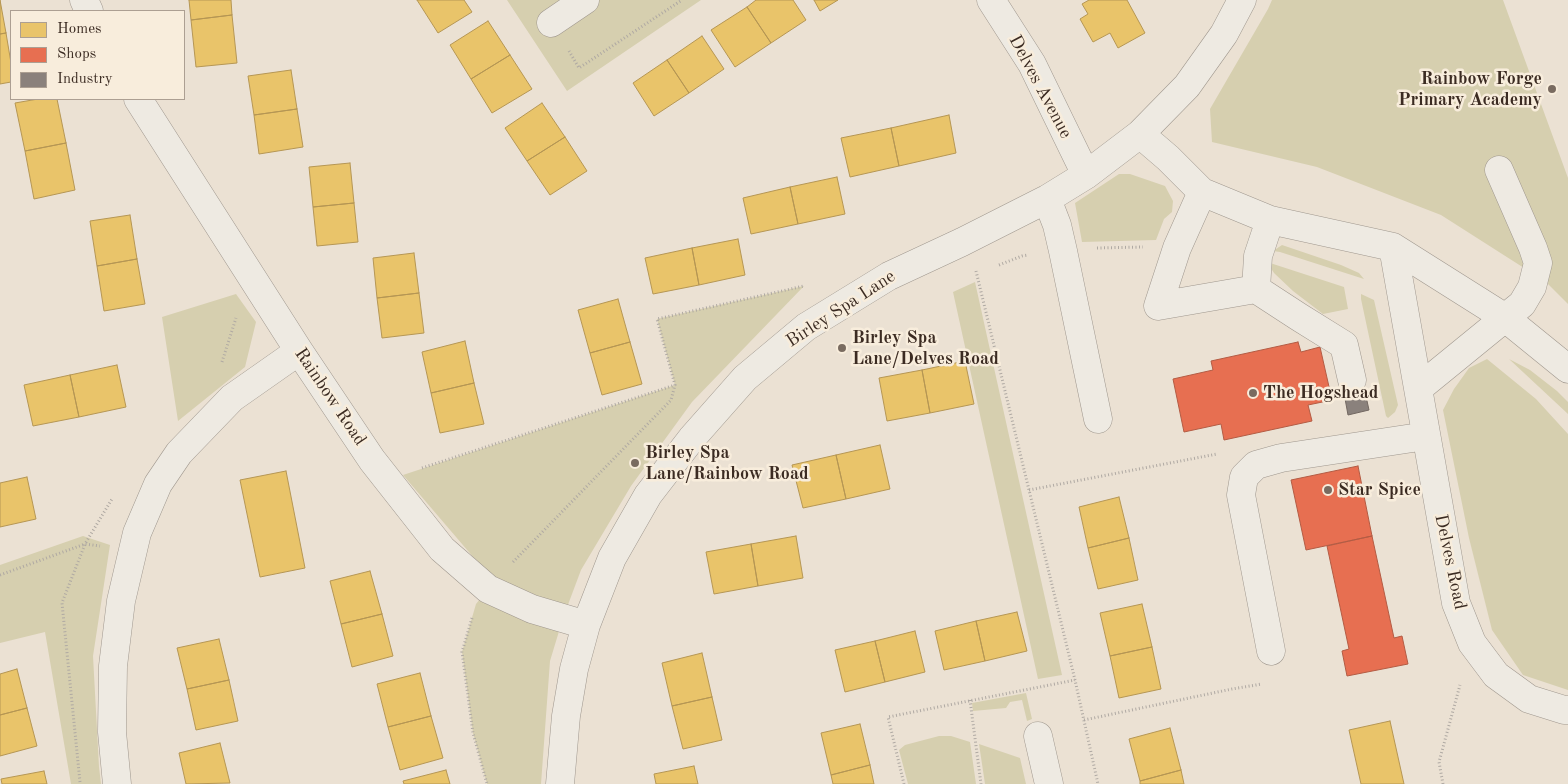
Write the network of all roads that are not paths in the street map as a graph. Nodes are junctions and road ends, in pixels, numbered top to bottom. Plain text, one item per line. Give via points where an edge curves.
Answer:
1 (585, 0) edge
2 (992, 0) edge
3 (1242, 0) edge
4 (552, 24) road end
5 (139, 100) edge
6 (1140, 134) junction
7 (1499, 170) dead end
8 (1086, 175) junction
9 (1202, 192) junction
10 (1047, 199) junction
11 (1270, 220) junction
12 (1393, 247) junction
13 (1256, 289) junction
14 (1504, 318) junction
15 (299, 351) junction
16 (1568, 369) edge
17 (1352, 380) dead end
18 (1419, 388) junction
19 (1098, 419) dead end
20 (1426, 436) junction
21 (586, 625) junction
22 (1271, 651) road end
23 (1568, 710) edge
24 (1038, 736) dead end
25 (117, 784) edge
26 (560, 784) edge
27 (1049, 784) edge

1 - 4 street
2 - 8 street, Delves Avenue via 1032,64
3 - 6 street, Birley Spa Lane via 1224,34 1187,86
5 - 15 street, Rainbow Road
6 - 8 street, Birley Spa Lane
6 - 9 street
7 - 14 street via 1538,263 1532,287 1522,304
8 - 10 street, Birley Spa Lane
9 - 11 street
9 - 13 street via 1177,248 1158,306
10 - 19 street via 1057,225
10 - 21 street, Birley Spa Lane via 889,276 806,327 745,378 692,438 648,495 612,558
11 - 12 street
11 - 13 street via 1258,256
12 - 14 street
12 - 18 street, Delves Road
13 - 17 street via 1344,345
14 - 16 street
14 - 18 street
15 - 21 street, Rainbow Road via 372,460 442,549 488,589 532,609
15 - 25 street via 232,398 179,454 158,484 137,533 121,601 113,666 112,732
18 - 20 street, Delves Road
20 - 22 street via 1281,458 1256,465 1244,477 1241,495
20 - 23 street, Delves Road via 1456,603 1472,643 1496,676 1529,699
21 - 26 street, Birley Spa Lane via 567,707
24 - 27 street

